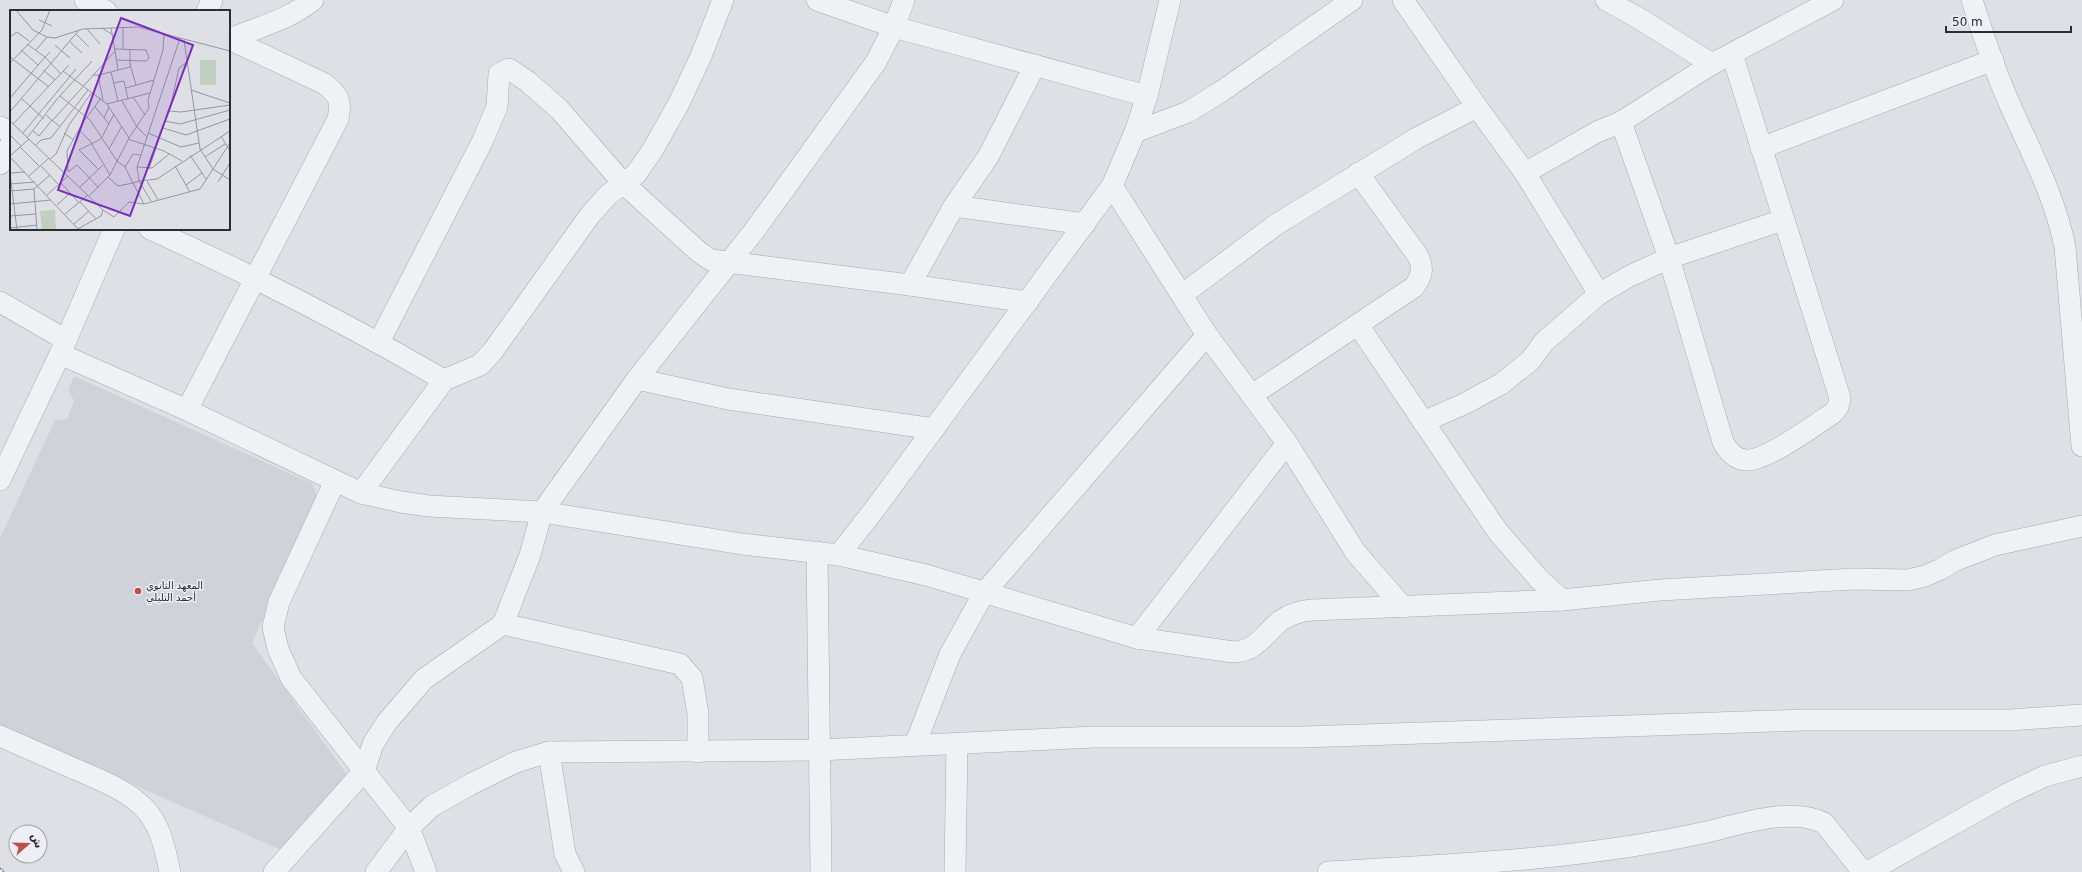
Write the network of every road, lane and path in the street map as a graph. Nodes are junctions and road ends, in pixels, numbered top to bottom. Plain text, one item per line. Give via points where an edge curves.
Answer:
1 (85, 0) edge
2 (212, 0) edge
3 (313, 0) edge
4 (723, 0) edge
5 (817, 0) edge
6 (904, 0) edge
7 (1170, 0) edge
8 (1352, 0) edge
9 (1403, 0) edge
10 (1606, 0) edge
11 (1833, 0) edge
12 (1972, 0) edge
13 (80, 10) edge
14 (104, 10) edge
15 (207, 10) edge
16 (894, 27) junction
17 (230, 39) edge
18 (1732, 54) junction
19 (1993, 60) junction
20 (1712, 64) junction
21 (1035, 65) junction
22 (1147, 96) junction
23 (1477, 107) junction
24 (1621, 122) junction
25 (0, 127) edge
26 (10, 132) edge
27 (1135, 132) junction
28 (10, 146) edge
29 (1761, 148) junction
30 (0, 164) edge
31 (1358, 173) junction
32 (1525, 173) junction
33 (623, 183) junction
34 (1112, 186) junction
35 (954, 206) junction
36 (1784, 220) junction
37 (1085, 224) junction
38 (114, 230) edge
39 (152, 230) edge
40 (1669, 258) junction
41 (729, 263) junction
42 (255, 279) junction
43 (910, 285) junction
44 (1183, 294) junction
45 (1599, 294) junction
46 (0, 302) edge
47 (1028, 302) junction
48 (1358, 326) junction
49 (1208, 334) junction
50 (379, 342) junction
51 (63, 347) junction
52 (637, 379) junction
53 (444, 380) junction
54 (1252, 395) junction
55 (187, 410) junction
56 (1423, 422) junction
57 (934, 429) junction
58 (1287, 443) junction
59 (2082, 446) edge
60 (0, 480) edge
61 (335, 481) junction
62 (361, 493) junction
63 (542, 512) junction
64 (2082, 526) edge
65 (818, 552) junction
66 (839, 555) junction
67 (984, 593) junction
68 (1562, 600) junction
69 (1404, 607) junction
70 (503, 624) junction
71 (1137, 638) junction
72 (2082, 715) edge
73 (0, 736) edge
74 (957, 743) junction
75 (915, 745) junction
76 (819, 750) junction
77 (549, 752) junction
78 (698, 752) junction
79 (2082, 766) edge
80 (364, 771) junction
81 (409, 828) junction
82 (170, 872) edge
83 (274, 872) edge
84 (376, 872) edge
85 (426, 872) edge
86 (574, 872) edge
87 (822, 872) edge
88 (955, 872) edge
89 (1328, 872) edge
90 (1863, 872) edge
91 (1868, 872) edge

1 - 13 street
1 - 14 street
2 - 15 street
3 - 17 street via 278,21
4 - 33 street via 679,104 636,174
5 - 16 street
6 - 16 street
7 - 22 street
8 - 27 street via 1188,112
9 - 23 street
10 - 20 street
11 - 18 street
12 - 19 street
16 - 21 street
16 - 41 street via 876,62
17 - 42 street via 325,84 336,94 341,104 338,118
18 - 20 street
18 - 29 street
19 - 29 street
19 - 59 street via 2060,221 2065,247
20 - 24 street
21 - 22 street
21 - 35 street via 988,157
22 - 27 street
23 - 31 street
23 - 32 street
24 - 32 street via 1597,132
24 - 40 street
25 - 26 street
27 - 34 street
28 - 30 street
29 - 36 street
31 - 44 street via 1277,224
31 - 48 street via 1422,264 1420,278 1414,287
32 - 45 street
33 - 41 street via 699,252 711,260
33 - 50 street via 558,109 527,81 509,69 502,71 499,74 497,107 482,142
33 - 53 street via 590,215 493,351 480,365
34 - 37 street
34 - 44 street
35 - 37 street
35 - 43 street
36 - 40 street
36 - 40 street via 1840,398 1833,413 1770,453 1757,458 1747,461 1738,458 1729,453 1723,442
37 - 47 street
38 - 51 street
39 - 42 street
40 - 45 street
41 - 43 street
41 - 52 street
42 - 50 street
42 - 55 street
43 - 47 street
44 - 49 street
45 - 56 street via 1544,342 1530,361 1501,384
46 - 51 street
47 - 57 street
48 - 54 street
48 - 56 street
49 - 54 street
49 - 67 street
50 - 53 street
51 - 55 street
51 - 60 street
52 - 57 street via 736,400
52 - 63 street
53 - 62 street
54 - 58 street
55 - 61 street
56 - 68 street via 1498,532 1538,579
57 - 66 street
58 - 69 street via 1356,553
58 - 71 street
61 - 62 street
61 - 80 street via 279,602 273,627 278,649 291,678
62 - 63 street via 429,506
63 - 65 street via 742,544
63 - 70 street via 530,555
64 - 68 street via 1995,545 1954,560 1925,576 1908,580 1854,579 1660,590
65 - 66 street
65 - 76 street
66 - 67 street via 926,575
67 - 71 street
67 - 75 street via 950,654
68 - 69 street via 1510,600
69 - 71 street via 1300,612 1280,622 1256,646 1240,652
70 - 78 street via 680,664 692,678 698,714
70 - 80 street via 424,679 387,722 373,744
72 - 74 street via 2010,720 1804,720 1304,737 1094,737
73 - 82 street via 105,782 145,808 164,842
74 - 75 street
74 - 88 street
75 - 76 street
76 - 78 street
76 - 87 street
77 - 78 street
77 - 81 street via 516,762 471,784 432,806
77 - 86 street via 565,854
79 - 91 street via 2044,776 2006,794
80 - 81 street
80 - 83 street
81 - 84 street
81 - 85 street
89 - 90 street via 1418,867 1599,850 1648,844 1781,818 1815,819 1824,823

